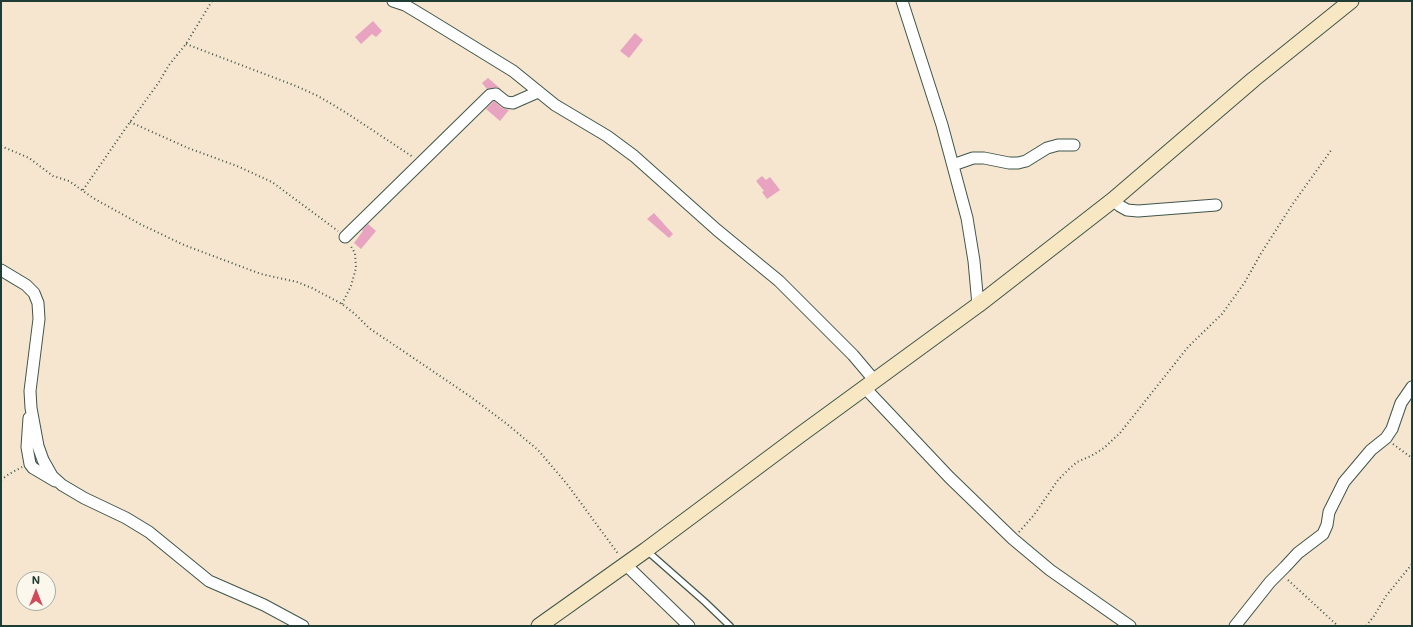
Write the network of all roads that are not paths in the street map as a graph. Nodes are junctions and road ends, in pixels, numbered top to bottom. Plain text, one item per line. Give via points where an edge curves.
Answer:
1 (393, 1) edge
2 (902, 1) edge
3 (1351, 1) edge
4 (405, 3) edge
5 (538, 92) junction
6 (1074, 145) dead end
7 (953, 165) junction
8 (1112, 200) junction
9 (1216, 205) dead end
10 (345, 238) road end
11 (1, 270) edge
12 (978, 305) junction
13 (870, 385) junction
14 (1412, 387) edge
15 (31, 408) junction
16 (62, 484) junction
17 (646, 550) junction
18 (625, 564) junction
19 (303, 626) edge
20 (539, 626) edge
21 (689, 626) edge
22 (730, 626) edge
23 (1130, 626) edge
24 (1235, 626) edge

1 - 4 street
2 - 7 street
3 - 8 street via 1254,79
4 - 5 street via 513,71
5 - 10 street via 513,103 506,102 496,94 490,95
5 - 13 street via 634,156 779,281 853,355
6 - 7 street via 1047,148 1018,163 973,158
7 - 12 street via 967,218
8 - 9 street via 1127,210 1138,212
8 - 12 street
11 - 15 street via 34,293 38,303 39,319 30,391
12 - 13 street
13 - 17 street
13 - 23 street via 949,477 1013,539 1050,570
14 - 24 street via 1401,402 1392,429 1386,438 1371,450 1344,482 1329,512 1323,534 1279,572
15 - 16 street via 43,460 52,476
15 - 16 street via 26,447 30,464
16 - 19 street via 149,532 209,581 264,605
17 - 18 street
17 - 22 lane
18 - 20 street
18 - 21 street

